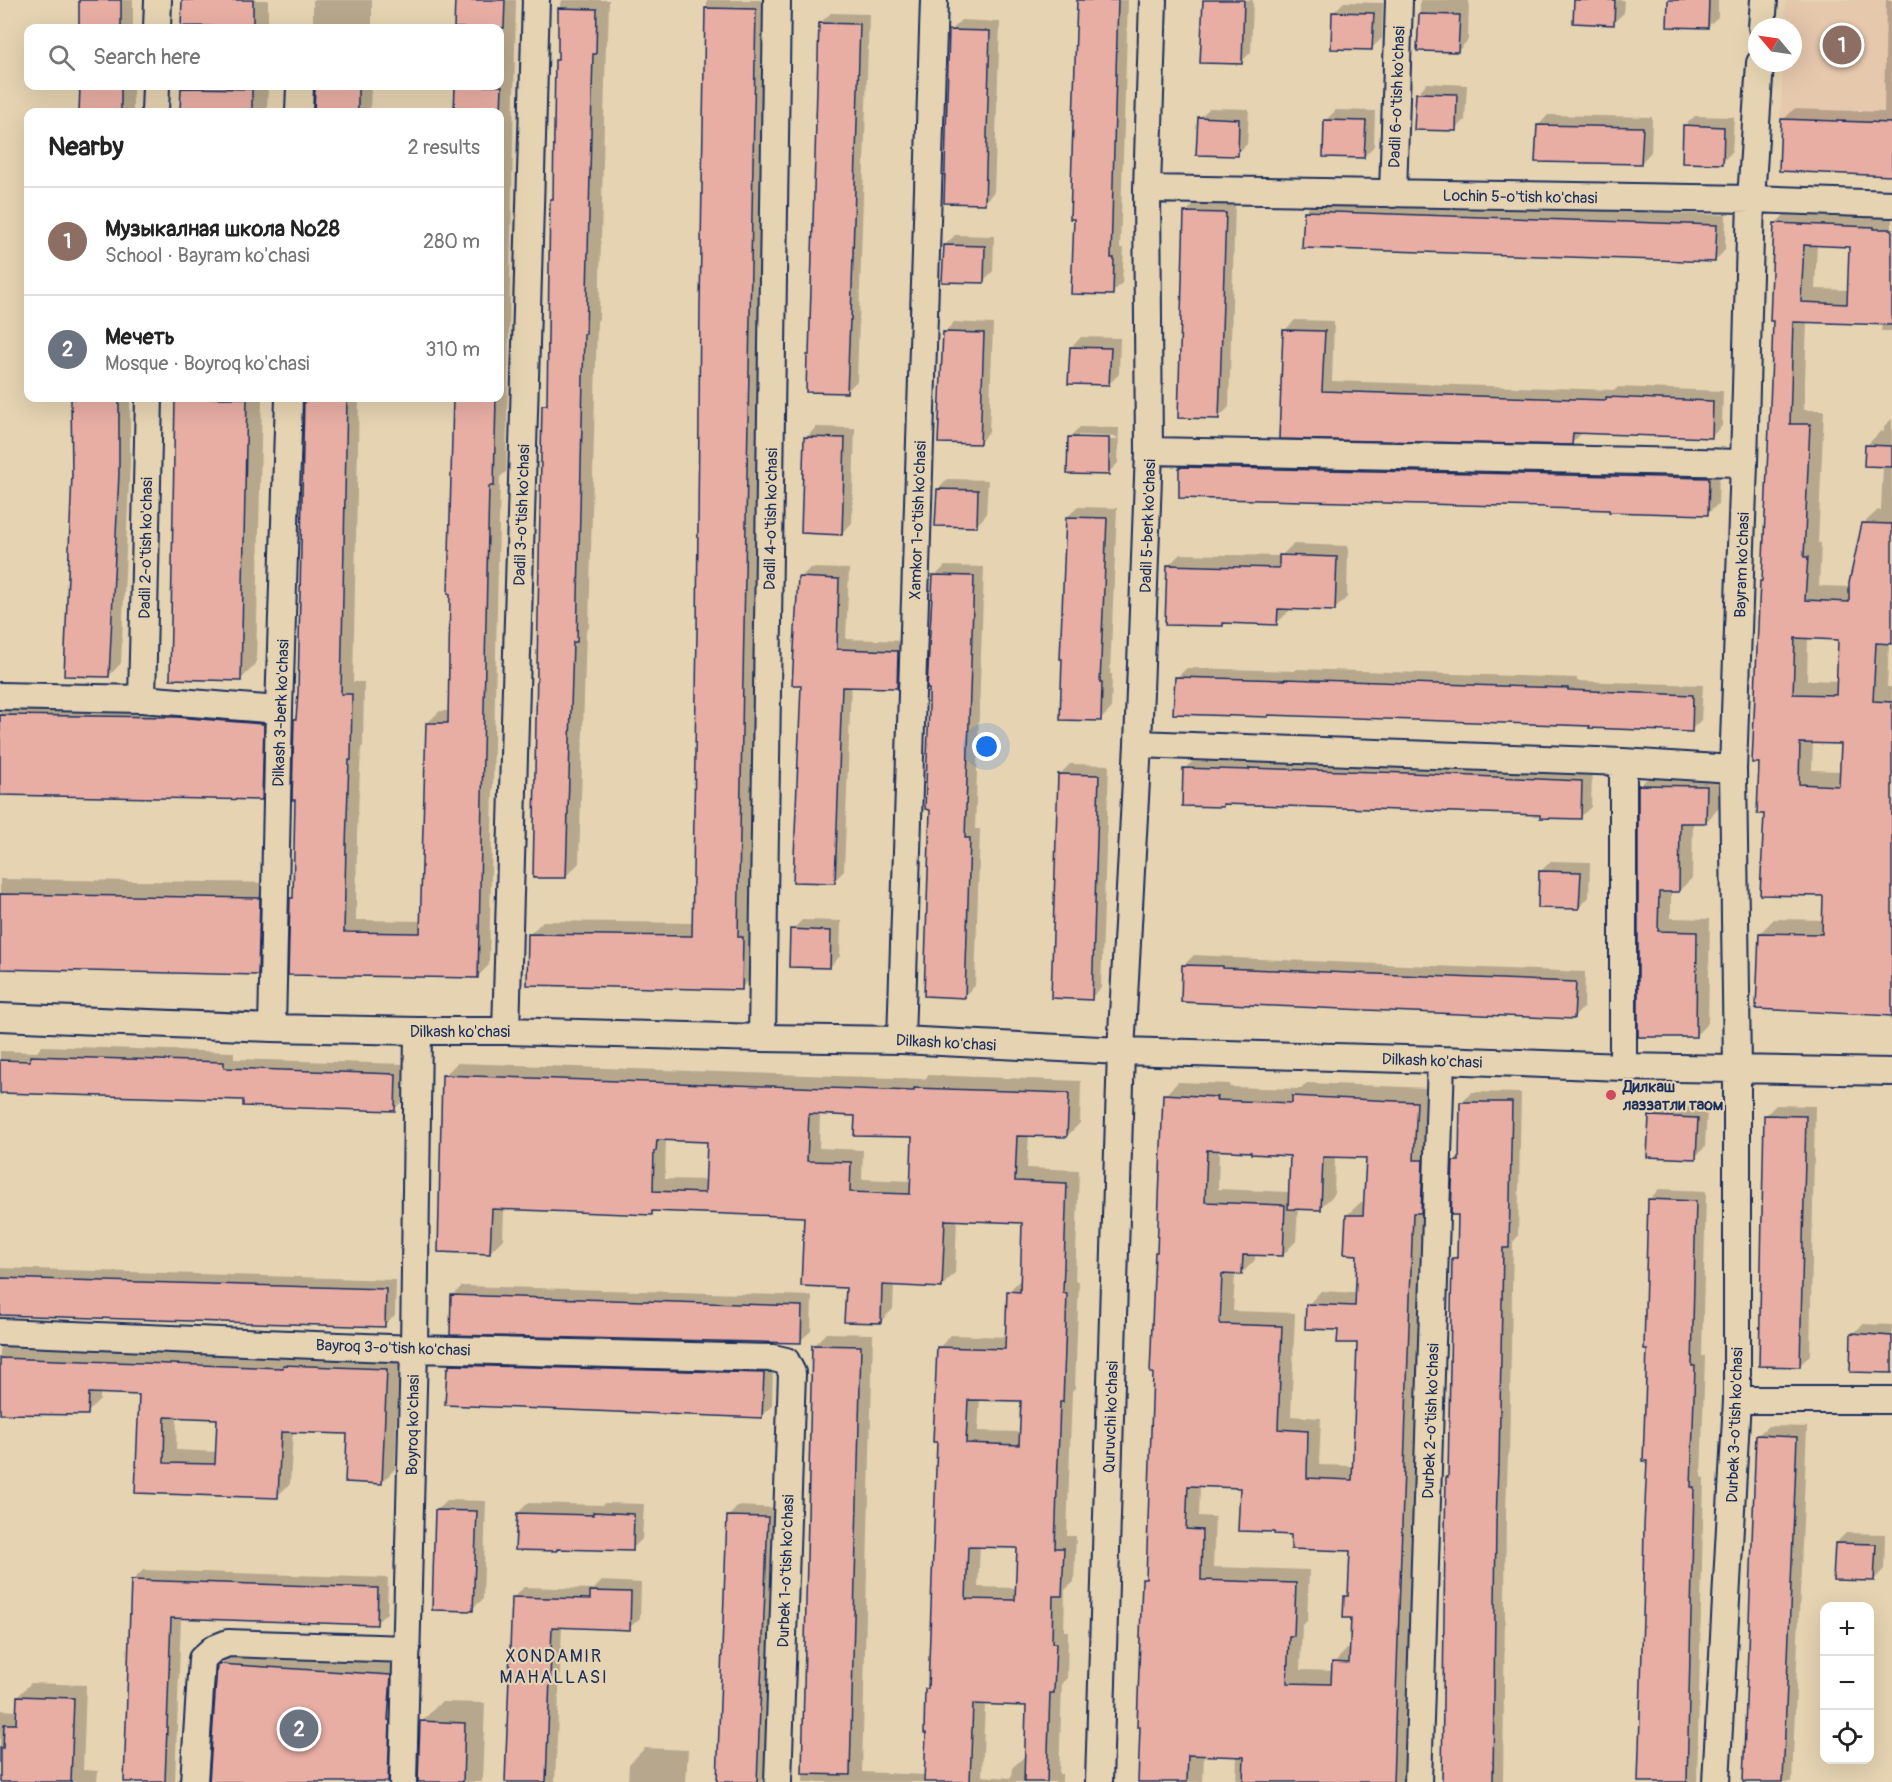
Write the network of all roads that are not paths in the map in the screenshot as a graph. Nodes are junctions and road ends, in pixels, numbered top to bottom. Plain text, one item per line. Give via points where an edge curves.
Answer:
1 (158, 0) edge
2 (536, 0) edge
3 (777, 0) edge
4 (934, 0) edge
5 (1153, 0) edge
6 (1399, 0) edge
7 (1764, 0) edge
8 (1763, 18) edge
9 (157, 24) edge
10 (1759, 72) edge
11 (156, 90) edge
12 (300, 90) edge
13 (155, 108) edge
14 (299, 108) edge
15 (1147, 189) junction
16 (1393, 194) junction
17 (1751, 200) junction
18 (1892, 204) edge
19 (149, 402) edge
20 (289, 402) edge
21 (1149, 451) junction
22 (1744, 463) junction
23 (0, 696) edge
24 (142, 699) junction
25 (279, 710) junction
26 (1138, 744) junction
27 (1623, 762) junction
28 (1733, 769) junction
29 (0, 1017) edge
30 (272, 1028) junction
31 (506, 1030) junction
32 (418, 1031) junction
33 (762, 1038) junction
34 (901, 1040) junction
35 (1121, 1051) junction
36 (1441, 1060) junction
37 (1623, 1067) junction
38 (1737, 1068) junction
39 (1892, 1072) edge
40 (0, 1332) edge
41 (414, 1349) junction
42 (786, 1361) joint
43 (1737, 1400) junction
44 (1892, 1400) edge
45 (407, 1649) junction
46 (194, 1782) edge
47 (403, 1782) edge
48 (778, 1782) edge
49 (1099, 1782) edge
50 (1418, 1782) edge
51 (1716, 1782) edge

1 - 9 street
2 - 31 street, Dadil 3-o'tish ko'chasi
3 - 33 street, Dadil 4-o'tish ko'chasi
4 - 34 street, Xamkor 1-o'tish ko'chasi
5 - 15 street, Dadil 5-berk ko'chasi
6 - 16 street, Dadil 6-o'tish ko'chasi
7 - 8 street
10 - 17 street, Bayram ko'chasi
11 - 13 street
12 - 14 street
15 - 16 street, Lochin 5-o'tish ko'chasi
15 - 21 street, Dadil 5-berk ko'chasi
16 - 17 street, Lochin 5-o'tish ko'chasi
17 - 18 street, Lochin 5-o'tish ko'chasi
17 - 22 street, Bayram ko'chasi
19 - 24 street, Dadil 2-o'tish ko'chasi
20 - 25 street, Dilkash 3-berk ko'chasi
21 - 22 street
21 - 26 street, Dadil 5-berk ko'chasi
22 - 28 street, Bayram ko'chasi
23 - 24 street
24 - 25 street
25 - 30 street, Dilkash 3-berk ko'chasi
26 - 27 street
26 - 35 street, Dadil 5-berk ko'chasi
27 - 28 street
27 - 37 street
28 - 38 street, Bayram ko'chasi
29 - 30 street, Dilkash ko'chasi
30 - 32 street, Dilkash ko'chasi
31 - 32 street, Dilkash ko'chasi
31 - 33 street, Dilkash ko'chasi
32 - 41 street, Boyroq ko'chasi
33 - 34 street, Dilkash ko'chasi
34 - 35 street, Dilkash ko'chasi
35 - 36 street, Dilkash ko'chasi
35 - 49 street, Quruvchi ko'chasi
36 - 37 street, Dilkash ko'chasi
36 - 50 street, Durbek 2-o'tish ko'chasi
37 - 38 street, Dilkash ko'chasi
38 - 39 street, Dilkash ko'chasi
38 - 43 street, Durbek 3-o'tish ko'chasi
40 - 41 street, Bayroq 3-o'tish ko'chasi
41 - 42 street, Bayroq 3-o'tish ko'chasi
41 - 45 street, Boyroq ko'chasi
42 - 48 street, Durbek 1-o'tish ko'chasi via 792,1373
43 - 44 street
43 - 51 street, Durbek 3-o'tish ko'chasi
45 - 46 street via 228,1643 213,1649 202,1659
45 - 47 street, Boyroq ko'chasi

